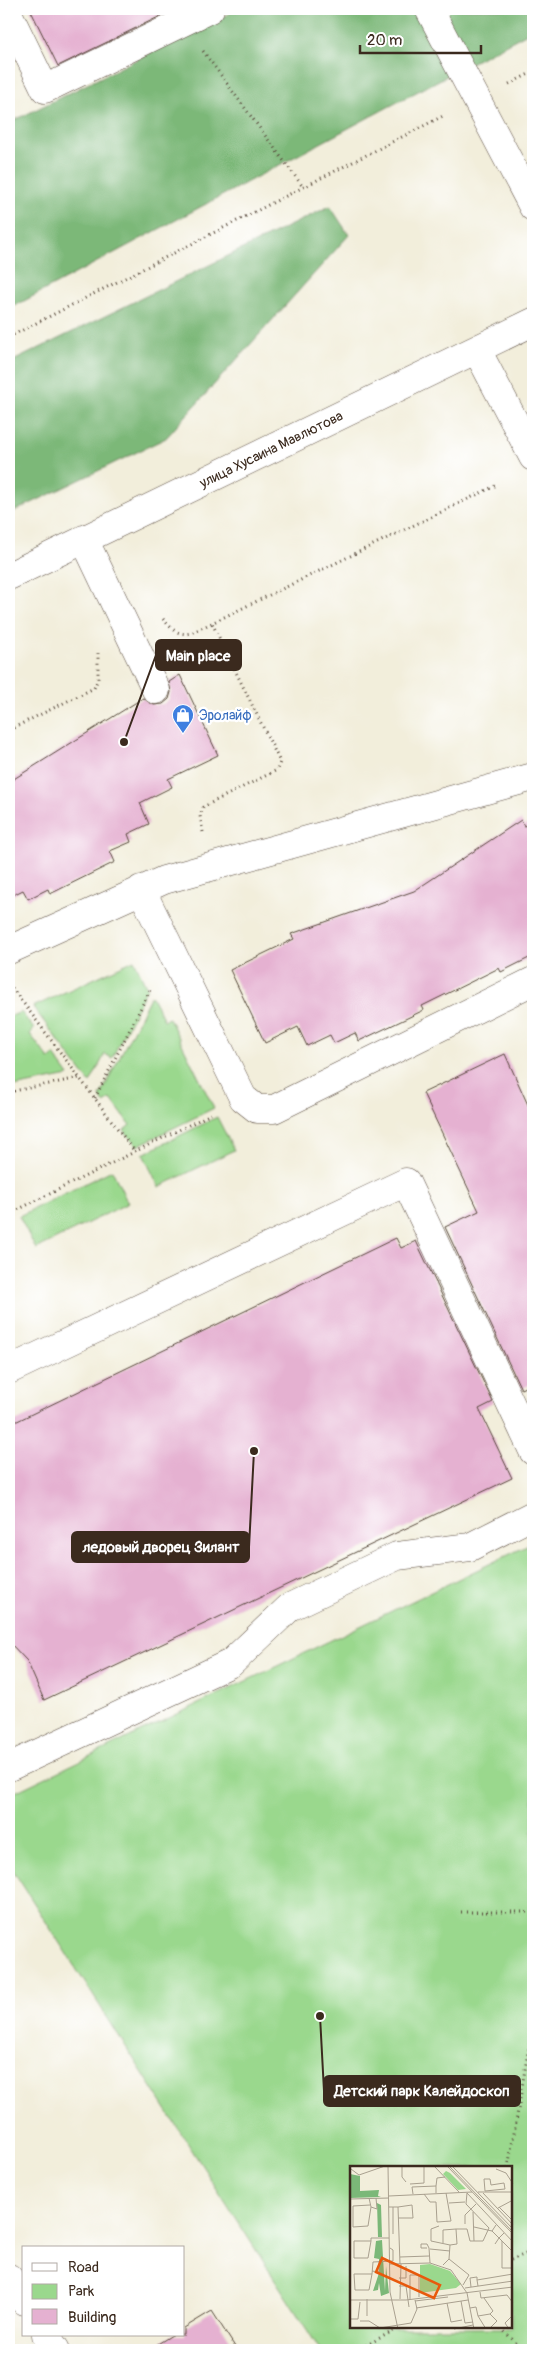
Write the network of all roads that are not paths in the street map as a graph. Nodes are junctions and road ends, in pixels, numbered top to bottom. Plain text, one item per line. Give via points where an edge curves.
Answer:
1 (210, 9) edge
2 (429, 9) edge
3 (9, 16) edge
4 (533, 207) edge
5 (533, 322) edge
6 (477, 350) junction
7 (533, 457) edge
8 (84, 539) junction
9 (9, 576) edge
10 (156, 690) dead end
11 (533, 776) edge
12 (141, 889) junction
13 (9, 950) edge
14 (533, 981) edge
15 (9, 1370) edge
16 (533, 1451) edge
17 (533, 1515) edge
18 (9, 1767) edge
19 (9, 2278) edge
20 (22, 2298) edge
21 (47, 2336) edge
22 (56, 2350) edge

1 - 3 street via 45,89
2 - 4 street
5 - 6 street, улица Хусаина Мавлютова
6 - 7 street
6 - 8 street, улица Хусаина Мавлютова
8 - 9 street, улица Хусаина Мавлютова
8 - 10 street
11 - 12 street via 208,867
12 - 13 street
12 - 14 street via 243,1098 257,1109 274,1109
15 - 16 street via 406,1182
17 - 18 street via 470,1547 397,1556 290,1607 231,1663
19 - 20 street
21 - 22 street

